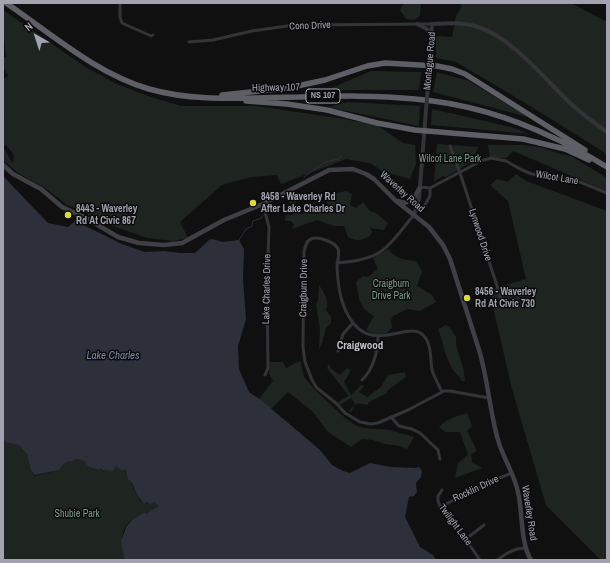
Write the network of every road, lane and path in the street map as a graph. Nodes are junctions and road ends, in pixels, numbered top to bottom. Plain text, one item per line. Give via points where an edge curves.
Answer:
1 (6, 3) edge
2 (120, 3) edge
3 (417, 24) junction
4 (432, 24) junction
5 (153, 35) dead end
6 (432, 40) junction
7 (189, 42) dead end
8 (430, 65) junction
9 (186, 97) junction
10 (218, 98) junction
11 (424, 131) junction
12 (607, 132) edge
13 (450, 146) dead end
14 (3, 165) edge
15 (607, 167) edge
16 (460, 173) junction
17 (419, 188) junction
18 (430, 188) junction
19 (607, 193) edge
20 (396, 201) junction
21 (263, 204) junction
22 (422, 210) dead end
23 (414, 215) junction
24 (337, 263) junction
25 (501, 298) dead end
26 (353, 323) junction
27 (378, 337) junction
28 (338, 351) dead end
29 (265, 375) dead end
30 (362, 380) dead end
31 (442, 392) junction
32 (489, 398) junction
33 (391, 417) junction
34 (440, 459) dead end
35 (512, 473) junction
36 (442, 490) dead end
37 (440, 507) junction
38 (484, 525) dead end
39 (466, 539) junction
40 (526, 548) junction
41 (480, 560) edge
42 (497, 560) edge
43 (531, 560) edge

1 - 9 highway, Highway 107 / NS 107 via 102,69 148,89
2 - 5 street via 122,23
3 - 4 street, Cono Drive
3 - 6 street via 427,29
3 - 7 street, Cono Drive via 294,25
4 - 6 street, Montague Road
4 - 12 street, Montague Road via 471,25 500,37 579,111
6 - 8 street, Montague Road
8 - 9 highway via 385,63 288,88
8 - 11 street, Montague Road, bridge
8 - 15 highway via 452,68 465,74
9 - 10 highway, Highway 107 / NS 107
10 - 11 highway via 327,110 377,123
10 - 15 highway, Highway 107 / NS 107 via 363,96 416,99 468,108 532,129
11 - 15 highway via 523,139 565,149
11 - 17 street, Montague Road
13 - 16 street, Lynwood Drive
14 - 21 main road, Waverley Road via 68,210 118,237 140,243 182,243 224,220
16 - 18 street, Wilcot Lane
16 - 19 street, Wilcot Lane via 487,159 500,159 526,172 580,182
16 - 25 street, Lynwood Drive
17 - 18 street
17 - 20 main road via 413,200 404,203
17 - 23 street, Montague Road
18 - 22 street via 430,196
20 - 21 main road, Waverley Road via 374,179 353,169 329,170
20 - 23 main road, Waverley Road
21 - 29 street, Lake Charles Drive via 268,227 268,370
23 - 24 street via 380,252 369,257
23 - 32 main road, Waverley Road via 434,233 450,259 480,353
24 - 26 street, Craigburn Drive via 340,294
24 - 33 street, Craigburn Drive via 338,249 333,243 317,238 308,241 304,252 303,347 309,375 318,388 352,418 374,424
26 - 27 street, Craigburn Drive via 368,334
26 - 28 street via 343,334
27 - 30 street via 374,360
27 - 31 street via 412,331 421,334 429,348 432,370
31 - 32 street via 450,391
31 - 33 street, Craigburn Drive
32 - 35 main road, Waverley Road via 499,442
33 - 34 street via 399,426 420,433 438,450
35 - 37 street, Rocklin Drive
35 - 40 main road, Waverley Road via 520,503
36 - 37 street, Twilight Lane via 438,498
37 - 39 street, Twilight Lane
38 - 39 street
39 - 41 street, Twilight Lane
40 - 42 street via 513,550
40 - 43 main road, Waverley Road

